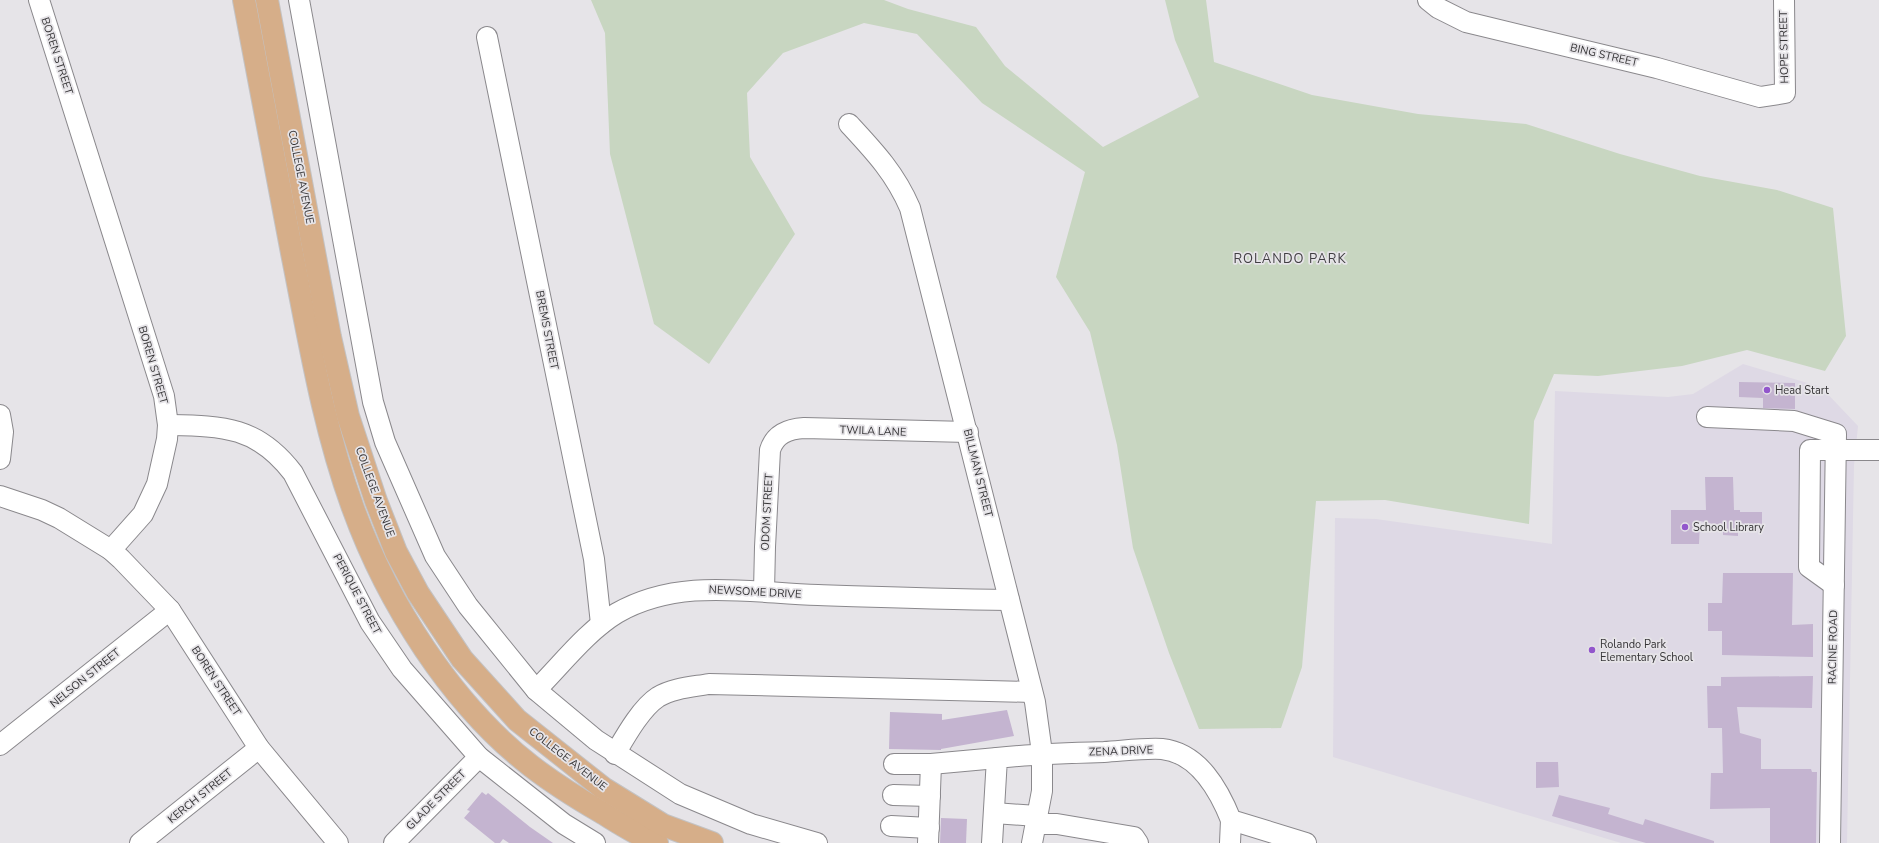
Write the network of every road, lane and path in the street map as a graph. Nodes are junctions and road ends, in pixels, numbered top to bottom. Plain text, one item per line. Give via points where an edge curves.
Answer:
1 (39, 0) edge
2 (244, 0) edge
3 (267, 0) edge
4 (299, 0) edge
5 (1428, 0) edge
6 (1784, 0) edge
7 (488, 37) dead end
8 (1785, 93) joint
9 (849, 124) dead end
10 (0, 415) edge
11 (1707, 417) dead end
12 (168, 424) junction
13 (968, 432) junction
14 (778, 436) joint
15 (1835, 450) junction
16 (1879, 450) edge
17 (0, 459) edge
18 (0, 496) edge
19 (111, 550) junction
20 (764, 591) junction
21 (1009, 600) junction
22 (170, 610) junction
23 (601, 624) junction
24 (536, 690) junction
25 (1032, 692) junction
26 (0, 745) edge
27 (259, 748) junction
28 (1042, 753) junction
29 (614, 754) junction
30 (479, 757) junction
31 (997, 758) junction
32 (894, 764) dead end
33 (931, 764) junction
34 (893, 795) dead end
35 (930, 796) junction
36 (994, 812) junction
37 (1231, 820) junction
38 (891, 826) dead end
39 (1035, 828) edge
40 (928, 835) edge
41 (140, 843) edge
42 (338, 843) edge
43 (394, 843) edge
44 (595, 843) edge
45 (657, 843) edge
46 (712, 843) edge
47 (817, 843) edge
48 (992, 843) edge
49 (1138, 843) edge
50 (1230, 843) edge
51 (1306, 843) edge
52 (1830, 843) edge

1 - 12 street, BOREN STREET via 164,396
2 - 45 main road, COLLEGE AVENUE via 312,355 330,430 354,509 382,574 422,645 464,700 495,733 530,765 579,799
3 - 46 main road, COLLEGE AVENUE via 330,337 348,416 396,552 414,586 462,659 517,720 603,788 663,825
4 - 24 street via 373,402 385,442 435,556 468,606
5 - 8 street, BING STREET via 1466,22 1657,68 1760,97
6 - 8 street, HOPE STREET
7 - 23 street, BREMS STREET via 594,559
9 - 13 street, BILLMAN STREET via 882,159 901,187 910,208
10 - 17 street via 3,432
11 - 15 street, RACINE ROAD via 1794,420 1836,434
12 - 19 street, BOREN STREET via 162,463 150,499 143,514
12 - 30 street, PERIQUE STREET via 230,428 257,439 282,459 294,473 370,622 402,669
13 - 14 street, TWILA LANE via 804,428 792,429
13 - 21 street, BILLMAN STREET
14 - 20 street, ODOM STREET via 770,450
15 - 16 street
15 - 52 street, RACINE ROAD
18 - 19 street via 59,518
19 - 22 street, BOREN STREET
20 - 21 street, NEWSOME DRIVE via 789,594
20 - 23 street, NEWSOME DRIVE via 710,589 674,592 636,604
21 - 25 street, BILLMAN STREET
22 - 26 street, NELSON STREET
22 - 27 street, BOREN STREET
23 - 24 street, NEWSOME DRIVE
24 - 29 street
25 - 28 street, BILLMAN STREET
25 - 29 street via 709,684 677,690 657,698 635,721
27 - 41 street, KERCH STREET
27 - 42 street, BOREN STREET
28 - 31 street, ZENA DRIVE
28 - 37 street, ZENA DRIVE via 1162,749 1173,752 1192,762 1208,777 1216,787
28 - 39 street, BILLMAN STREET via 1042,791
29 - 47 street via 680,794 751,824
30 - 43 street, GLADE STREET
30 - 44 street, PERIQUE STREET via 564,824
31 - 33 street, ZENA DRIVE
31 - 36 street
32 - 33 street, ZENA DRIVE
33 - 35 street
34 - 35 street
35 - 40 street
36 - 39 street
36 - 48 street
37 - 50 street
37 - 51 street
38 - 40 street
39 - 49 street via 1057,824 1134,838

